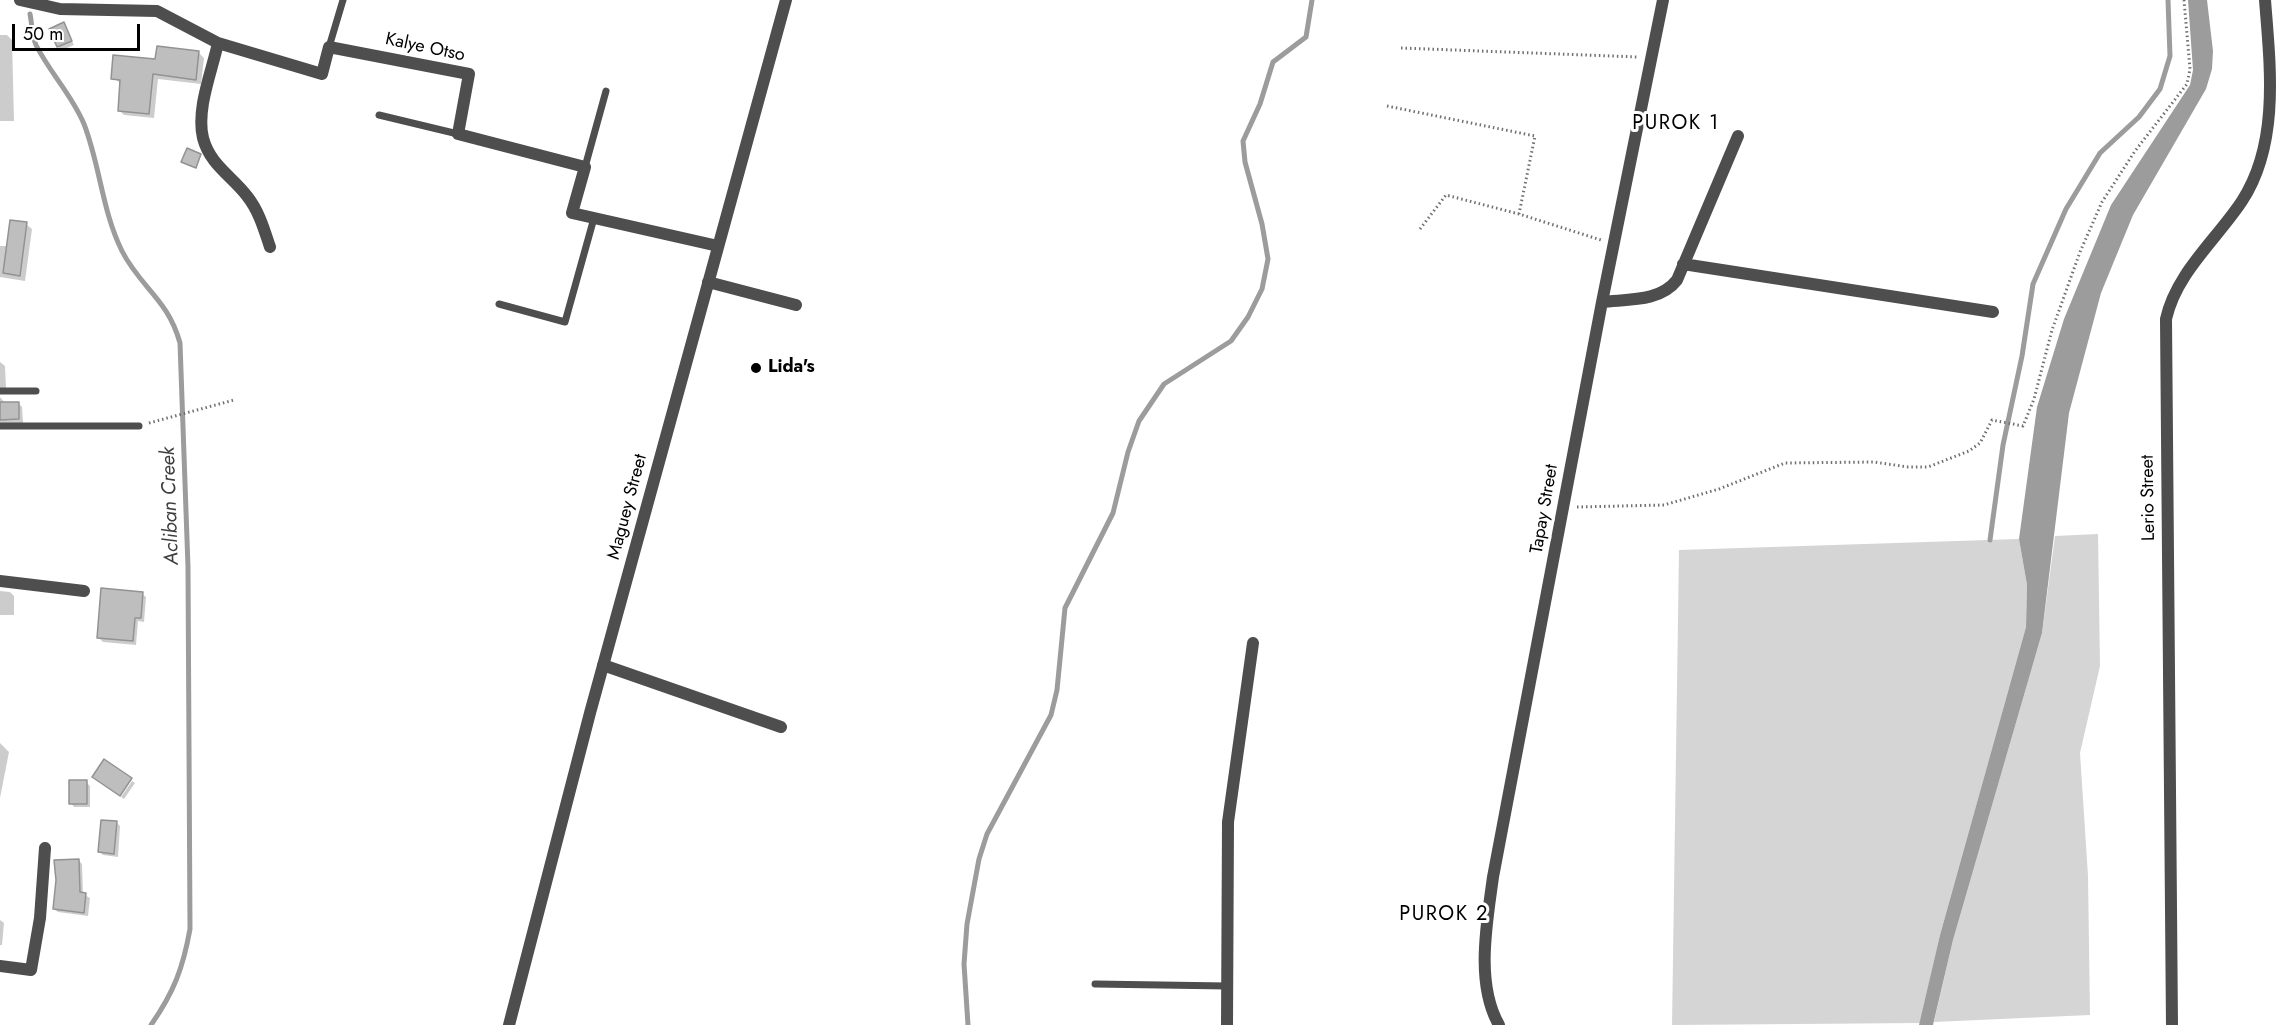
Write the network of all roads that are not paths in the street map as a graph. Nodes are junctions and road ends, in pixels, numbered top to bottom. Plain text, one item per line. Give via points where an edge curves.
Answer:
1 (20, 0) edge
2 (343, 0) edge
3 (786, 0) edge
4 (1664, 0) edge
5 (2265, 0) edge
6 (219, 43) junction
7 (329, 47) junction
8 (606, 90) dead end
9 (379, 115) dead end
10 (458, 134) junction
11 (1738, 136) dead end
12 (585, 167) junction
13 (594, 218) junction
14 (718, 246) junction
15 (270, 247) dead end
16 (1683, 264) junction
17 (708, 282) junction
18 (1602, 302) junction
19 (499, 304) dead end
20 (796, 305) dead end
21 (1994, 312) dead end
22 (36, 391) dead end
23 (0, 392) edge
24 (0, 426) edge
25 (139, 426) dead end
26 (0, 581) edge
27 (84, 591) dead end
28 (1253, 643) dead end
29 (603, 665) junction
30 (781, 727) dead end
31 (45, 848) dead end
32 (0, 966) edge
33 (1095, 984) dead end
34 (1227, 986) junction
35 (509, 1025) edge
36 (1227, 1025) edge
37 (1499, 1025) edge
38 (2172, 1025) edge

1 - 6 street via 60,9 157,11
2 - 7 lane
3 - 14 street, Maguey Street
4 - 18 street, Tapay Street
5 - 38 street, Lerio Street via 2270,112 2264,152 2244,199 2181,283 2166,319
6 - 7 street via 322,74
6 - 15 street via 203,111 203,137 220,170 247,195
7 - 10 street, Kalye Otso via 469,74
8 - 12 lane
9 - 10 lane
10 - 12 street
11 - 16 street
12 - 13 street via 572,213
13 - 14 street
13 - 19 lane via 565,322
14 - 17 street, Maguey Street
16 - 18 street via 1677,280 1665,293
16 - 21 street
17 - 20 street
17 - 29 street, Maguey Street
18 - 37 street, Tapay Street via 1489,907 1486,975 1490,1003
22 - 23 lane
24 - 25 lane
26 - 27 street
28 - 34 street via 1228,822
29 - 30 street
29 - 35 street, Maguey Street
31 - 32 street via 40,918 31,970
33 - 34 lane
34 - 36 street

